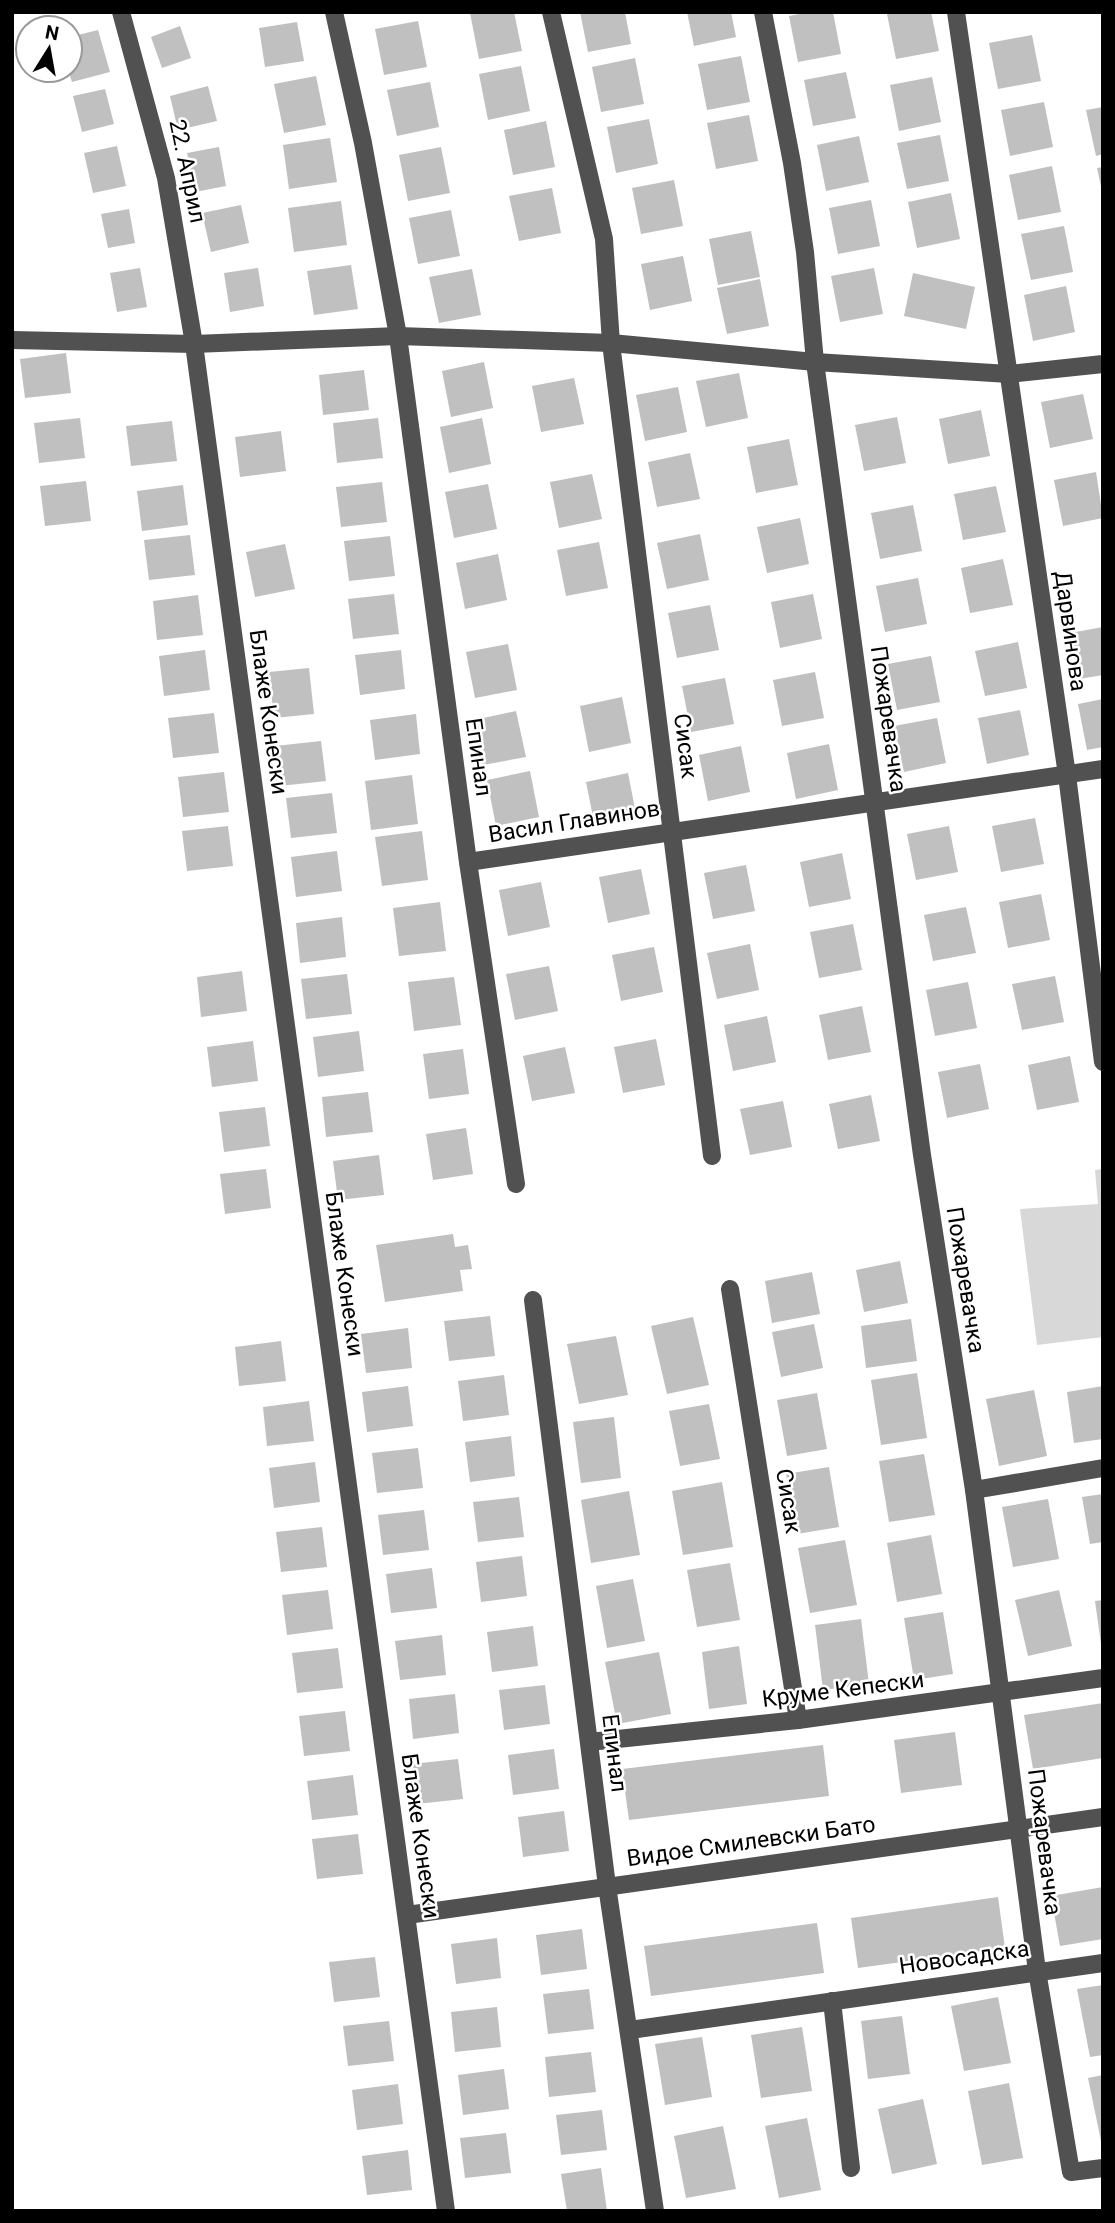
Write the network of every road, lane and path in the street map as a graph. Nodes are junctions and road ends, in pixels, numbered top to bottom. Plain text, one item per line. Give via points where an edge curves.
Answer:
1 (121, 12) edge
2 (334, 12) edge
3 (551, 12) edge
4 (763, 12) edge
5 (956, 12) edge
6 (398, 336) junction
7 (12, 340) edge
8 (611, 343) junction
9 (194, 344) junction
10 (815, 362) junction
11 (1103, 364) edge
12 (1009, 374) junction
13 (1103, 769) edge
14 (1067, 775) junction
15 (876, 802) junction
16 (672, 831) junction
17 (468, 862) junction
18 (1103, 1062) edge
19 (712, 1156) dead end
20 (516, 1184) dead end
21 (730, 1289) dead end
22 (533, 1300) dead end
23 (1103, 1468) edge
24 (974, 1490) junction
25 (1103, 1678) edge
26 (1000, 1694) junction
27 (798, 1720) junction
28 (589, 1742) junction
29 (1103, 1817) edge
30 (1020, 1828) junction
31 (607, 1886) junction
32 (407, 1915) junction
33 (1103, 1963) edge
34 (1037, 1971) junction
35 (832, 2001) junction
36 (630, 2030) junction
37 (851, 2168) dead end
38 (1103, 2168) edge
39 (446, 2211) edge
40 (655, 2211) edge

1 - 9 street, 22. Април via 166,178
2 - 6 street, Епинал
3 - 8 street, Сисак via 604,239
4 - 10 street, Пожаревачка via 792,163
5 - 12 street, Дарвинова
6 - 8 street
6 - 9 street
6 - 17 street, Епинал
7 - 9 street
8 - 10 street
8 - 16 street, Сисак
9 - 32 street, Блаже Конески
10 - 12 street
10 - 15 street, Пожаревачка
11 - 12 street
12 - 14 street, Дарвинова
13 - 14 street, Васил Главинов
14 - 15 street, Васил Главинов
14 - 18 street, Дарвинова
15 - 16 street, Васил Главинов
15 - 24 street, Пожаревачка via 922,1155
16 - 17 street, Васил Главинов
16 - 19 street, Сисак
17 - 20 street, Епинал
21 - 27 street, Сисак
22 - 28 street, Епинал
23 - 24 street
24 - 26 street, Пожаревачка
25 - 26 street, Круме Кепески
26 - 27 street, Круме Кепески
26 - 30 street, Пожаревачка
27 - 28 street, Круме Кепески
28 - 31 street, Епинал
29 - 30 street, Видое Смилевски Бато
30 - 31 street, Видое Смилевски Бато
30 - 34 street, Пожаревачка
31 - 32 street, Видое Смилевски Бато
31 - 36 street, Епинал
32 - 39 street, Блаже Конески
33 - 34 street, Новосадска
34 - 35 street, Новосадска
34 - 38 street, Пожаревачка via 1071,2172
35 - 36 street, Новосадска
35 - 37 street
36 - 40 street, Епинал

